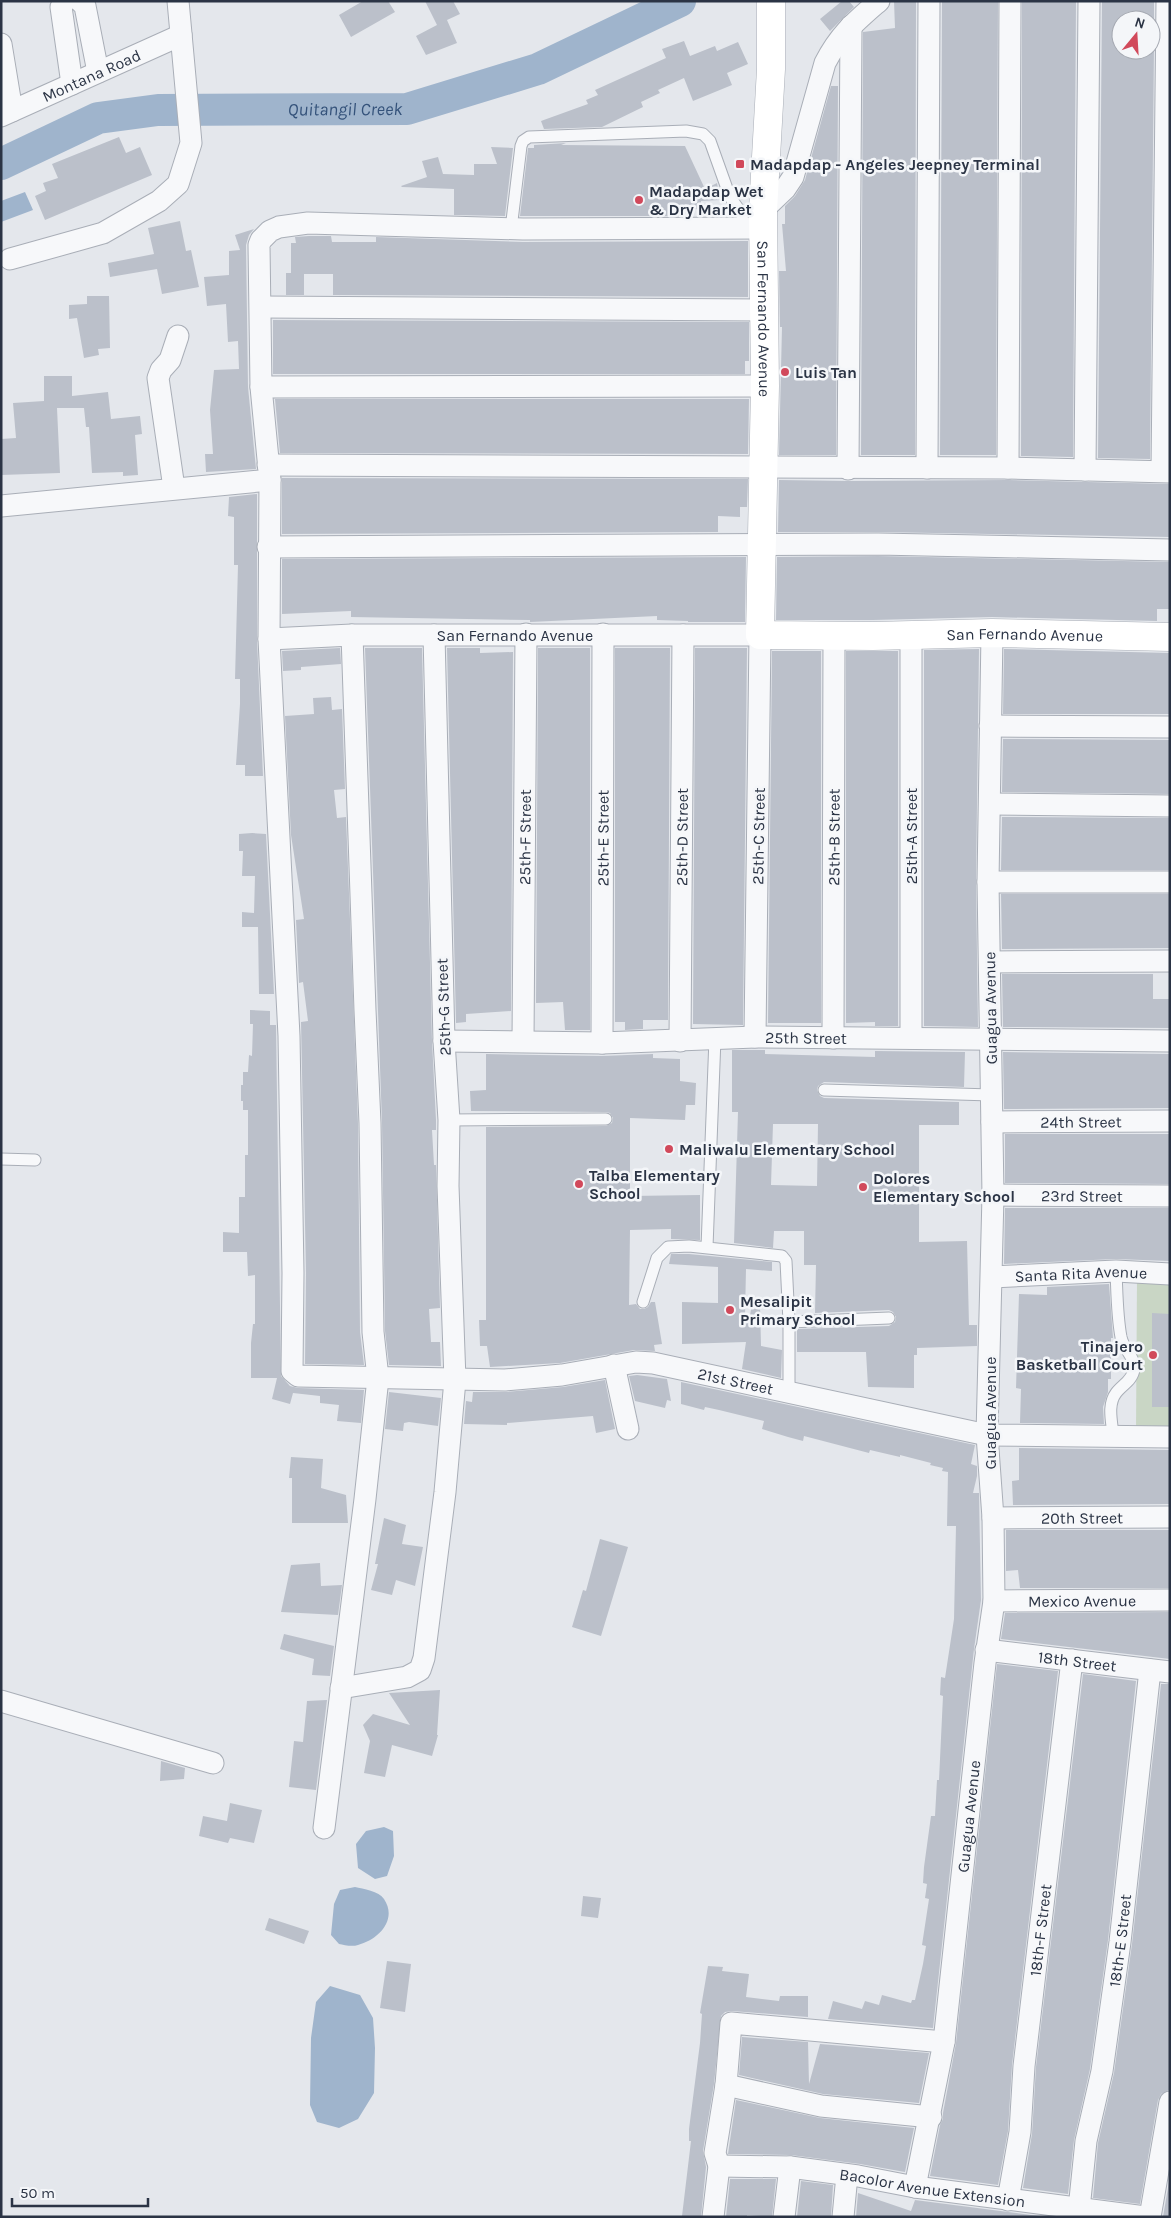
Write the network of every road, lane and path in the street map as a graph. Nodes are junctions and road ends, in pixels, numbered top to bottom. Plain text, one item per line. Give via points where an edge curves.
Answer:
1 (65, 1) edge
2 (80, 1) edge
3 (178, 1) edge
4 (771, 1) edge
5 (879, 1) edge
6 (929, 1) edge
7 (1010, 1) edge
8 (1089, 1) edge
9 (1167, 1) edge
10 (851, 26) junction
11 (181, 35) junction
12 (1, 44) edge
13 (98, 72) junction
14 (72, 84) junction
15 (6, 113) edge
16 (756, 222) junction
17 (511, 229) junction
18 (10, 258) dead end
19 (261, 307) junction
20 (764, 310) junction
21 (178, 336) dead end
22 (262, 386) junction
23 (764, 386) junction
24 (762, 467) junction
25 (927, 468) junction
26 (1008, 468) junction
27 (848, 469) junction
28 (1085, 470) junction
29 (1166, 472) edge
30 (269, 473) junction
31 (174, 488) junction
32 (1, 506) edge
33 (760, 545) junction
34 (268, 547) junction
35 (1170, 550) edge
36 (992, 633) junction
37 (526, 634) junction
38 (603, 634) junction
39 (352, 635) junction
40 (434, 635) junction
41 (683, 635) junction
42 (760, 635) junction
43 (911, 635) junction
44 (834, 636) junction
45 (1170, 637) edge
46 (269, 639) junction
47 (990, 726) junction
48 (1170, 727) edge
49 (990, 804) junction
50 (1170, 806) edge
51 (988, 882) junction
52 (1170, 882) edge
53 (1170, 961) edge
54 (990, 962) junction
55 (755, 1037) junction
56 (715, 1038) junction
57 (833, 1038) junction
58 (911, 1038) junction
59 (991, 1040) junction
60 (1170, 1040) edge
61 (444, 1041) junction
62 (680, 1041) junction
63 (524, 1042) junction
64 (602, 1043) junction
65 (824, 1090) dead end
66 (991, 1095) junction
67 (606, 1119) dead end
68 (450, 1120) junction
69 (1170, 1121) edge
70 (992, 1122) junction
71 (1, 1159) edge
72 (35, 1160) dead end
73 (992, 1194) junction
74 (1170, 1196) edge
75 (707, 1247) junction
76 (1116, 1271) junction
77 (1170, 1274) edge
78 (992, 1277) junction
79 (643, 1302) dead end
80 (890, 1318) dead end
81 (789, 1322) junction
82 (614, 1365) junction
83 (378, 1378) junction
84 (455, 1380) junction
85 (789, 1394) junction
86 (628, 1429) dead end
87 (987, 1435) junction
88 (1113, 1435) junction
89 (1170, 1437) edge
90 (1170, 1517) edge
91 (993, 1518) junction
92 (1170, 1600) edge
93 (994, 1601) junction
94 (986, 1650) junction
95 (1072, 1660) junction
96 (1160, 1671) edge
97 (341, 1688) junction
98 (1, 1701) edge
99 (213, 1763) dead end
100 (324, 1828) dead end
101 (944, 2042) junction
102 (726, 2085) junction
103 (1170, 2102) edge
104 (930, 2117) junction
105 (719, 2166) junction
106 (790, 2166) junction
107 (847, 2175) junction
108 (915, 2187) junction
109 (1008, 2200) junction
110 (1079, 2208) junction
111 (713, 2217) edge
112 (784, 2217) edge
113 (843, 2217) edge
114 (1145, 2217) edge
115 (1150, 2217) edge

1 - 14 street via 61,7
2 - 13 street via 84,6
3 - 11 street
4 - 16 main road, San Fernando Avenue
5 - 10 street
6 - 25 street
7 - 26 street
8 - 28 street
9 - 29 street
10 - 16 street via 840,36 826,63 793,177
10 - 27 street
11 - 13 street, Montana Road
11 - 18 street via 191,144 178,184 159,201 102,233
12 - 15 street
13 - 14 street, Montana Road
14 - 15 street, Montana Road
16 - 17 street
16 - 17 lane via 742,214 730,197 710,141 703,134 686,131 529,137 522,141 521,146
16 - 20 main road, San Fernando Avenue
17 - 19 street via 308,223 279,227 270,231 259,245
19 - 20 street
19 - 22 street
20 - 23 main road, San Fernando Avenue
21 - 31 street via 170,360 158,378
22 - 23 street
22 - 30 street
23 - 24 main road, San Fernando Avenue
24 - 27 street
24 - 30 street
24 - 33 main road, San Fernando Avenue
25 - 26 street
25 - 27 street
26 - 28 street
28 - 29 street
30 - 31 street
30 - 34 street
31 - 32 street
33 - 34 street
33 - 35 street
33 - 42 main road, San Fernando Avenue
34 - 46 street
36 - 43 main road, San Fernando Avenue
36 - 45 main road, San Fernando Avenue
36 - 47 street, Guagua Avenue
37 - 38 street, San Fernando Avenue
37 - 40 street, San Fernando Avenue
37 - 63 street, 25th-F Street
38 - 41 street, San Fernando Avenue
38 - 64 street, 25th-E Street
39 - 40 street, San Fernando Avenue
39 - 46 street, San Fernando Avenue
39 - 83 street via 370,1123 373,1332
40 - 61 street, 25th-G Street
41 - 42 street, San Fernando Avenue
41 - 62 street, 25th-D Street
42 - 44 main road, San Fernando Avenue
42 - 55 street, 25th-C Street
43 - 44 main road, San Fernando Avenue
43 - 58 street, 25th-A Street
44 - 57 street, 25th-B Street
46 - 83 street, 21st Street via 289,1036 292,1370 298,1376
47 - 48 street
47 - 49 street, Guagua Avenue
49 - 50 street
49 - 51 street, Guagua Avenue
51 - 52 street
51 - 54 street, Guagua Avenue
53 - 54 street
54 - 59 street, Guagua Avenue
55 - 56 street, 25th Street
55 - 57 street, 25th Street
56 - 62 street, 25th Street
56 - 75 lane
57 - 58 street, 25th Street
58 - 59 street, 25th Street
59 - 60 street, 25th Street
59 - 66 street, Guagua Avenue
61 - 63 street, 25th Street
61 - 68 street, 25th-G Street
62 - 64 street, 25th Street
63 - 64 street, 25th Street
65 - 66 lane
66 - 70 street, Guagua Avenue
67 - 68 lane
68 - 84 street, 25th-G Street via 448,1186
69 - 70 street, 24th Street
70 - 73 street, Guagua Avenue
71 - 72 lane
73 - 74 street, 23rd Street
73 - 78 street, Guagua Avenue
75 - 79 lane via 668,1247 657,1258
75 - 81 lane via 782,1256 786,1261
76 - 77 street, Santa Rita Avenue
76 - 78 street, Santa Rita Avenue
76 - 88 lane via 1121,1335 1134,1367 1130,1378 1114,1398 1111,1408
78 - 87 street, Guagua Avenue
80 - 81 lane
81 - 85 lane
82 - 84 street, 21st Street via 562,1375
82 - 85 street, 21st Street via 653,1363
82 - 86 street
83 - 84 street, 21st Street
83 - 97 street
84 - 97 street, 25th-G Street via 445,1492 420,1670 407,1677
85 - 87 street, 21st Street
87 - 88 street, 21st Street
87 - 91 street, Guagua Avenue
88 - 89 street, 21st Street
90 - 91 street, 20th Street
91 - 93 street, Guagua Avenue
92 - 93 street, Mexico Avenue
93 - 94 street, Guagua Avenue
94 - 95 street, 18th Street
94 - 101 street, Guagua Avenue
95 - 96 street, 18th Street
95 - 109 street, 18th-F Street via 1024,2066 1020,2132
96 - 110 street, 18th-E Street via 1102,2070 1086,2141
97 - 100 street
98 - 99 street
101 - 102 street via 731,2023
101 - 104 street, Guagua Avenue
102 - 104 street via 822,2106
102 - 105 street via 715,2154
103 - 115 street
104 - 108 street, Guagua Avenue
105 - 106 street, Bacolor Avenue Extension
105 - 111 street
106 - 107 street, Bacolor Avenue Extension
106 - 112 street
107 - 108 street, Bacolor Avenue Extension
107 - 113 street
108 - 109 street, Bacolor Avenue Extension
109 - 110 street, Bacolor Avenue Extension
110 - 114 street, Bacolor Avenue Extension

